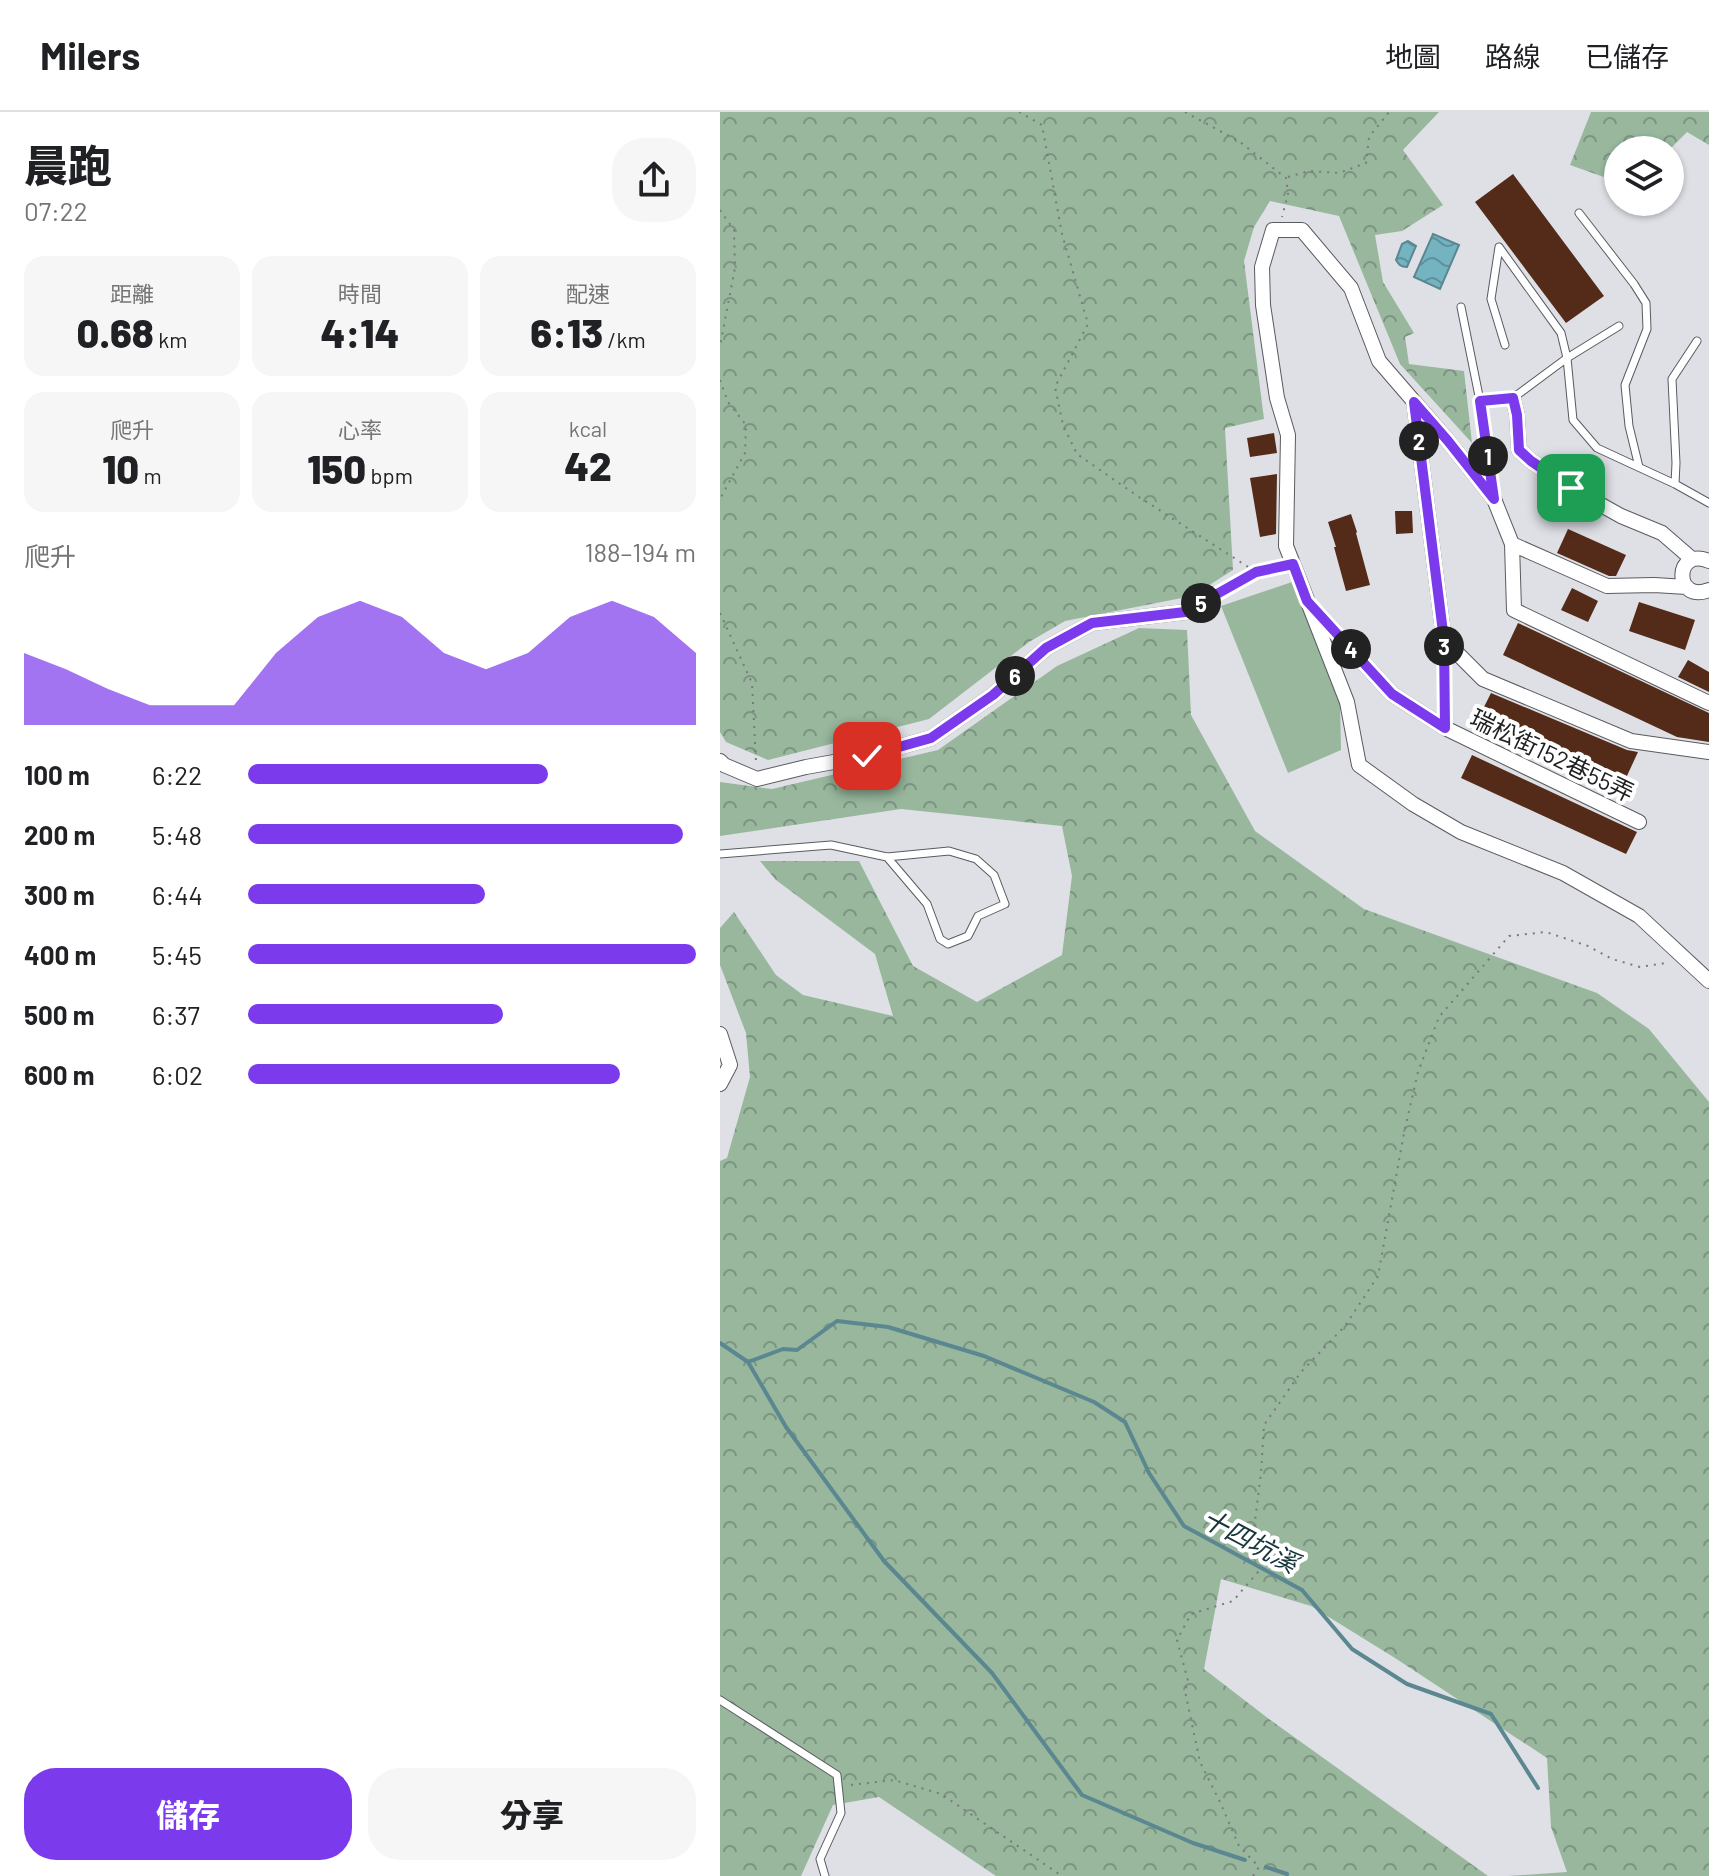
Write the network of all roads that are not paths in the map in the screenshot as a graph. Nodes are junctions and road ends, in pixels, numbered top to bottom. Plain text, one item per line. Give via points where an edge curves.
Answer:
1 (1579, 213) dead end
2 (1461, 307) dead end
3 (1619, 326) dead end
4 (1697, 341) dead end
5 (1505, 345) dead end
6 (1567, 358) junction
7 (1513, 398) junction
8 (1480, 401) junction
9 (1414, 402) junction
10 (1639, 467) junction
11 (1675, 484) junction
12 (1494, 499) junction
13 (1709, 503) edge
14 (1512, 544) junction
15 (1692, 559) junction
16 (1709, 561) edge
17 (1687, 587) junction
18 (1709, 590) edge
19 (1307, 601) junction
20 (1185, 612) road end
21 (1444, 640) junction
22 (1709, 703) edge
23 (1445, 728) junction
24 (1709, 752) edge
25 (720, 761) edge
26 (1639, 822) dead end
27 (720, 854) edge
28 (887, 857) junction
29 (1709, 981) edge
30 (720, 1034) edge
31 (720, 1084) edge
32 (720, 1700) edge
33 (825, 1876) edge

1 - 10 lane via 1646,303 1647,329 1625,385
2 - 8 lane
3 - 6 lane
4 - 11 lane via 1672,379
5 - 6 lane via 1491,299 1499,247 1561,333
6 - 7 lane
6 - 10 lane via 1573,420 1597,448
7 - 8 lane
7 - 15 street via 1519,450 1531,461 1621,516 1662,533
8 - 12 lane
9 - 12 street
9 - 19 street via 1379,361 1351,288 1302,230 1273,230 1262,267 1263,305 1288,435 1286,546
9 - 21 street
10 - 11 lane
11 - 13 lane
12 - 14 street
14 - 17 street via 1607,586
14 - 22 street via 1514,610
15 - 16 street
15 - 17 street via 1682,572
17 - 18 street
19 - 23 street, 瑞松街152巷55弄 via 1392,694
19 - 29 street via 1347,702 1359,765 1461,832 1563,873 1639,916
20 - 25 street via 1092,623 1046,648 993,695 931,738 757,779
21 - 23 lane
21 - 24 street via 1483,679 1631,741
23 - 26 street, 瑞松街152巷55弄
27 - 28 lane via 831,845
28 - 28 lane via 949,851 976,859 994,875 1005,904 978,916 968,936 948,944 940,939 927,904
30 - 31 street via 730,1065
32 - 33 lane via 837,1775 841,1813 820,1859

